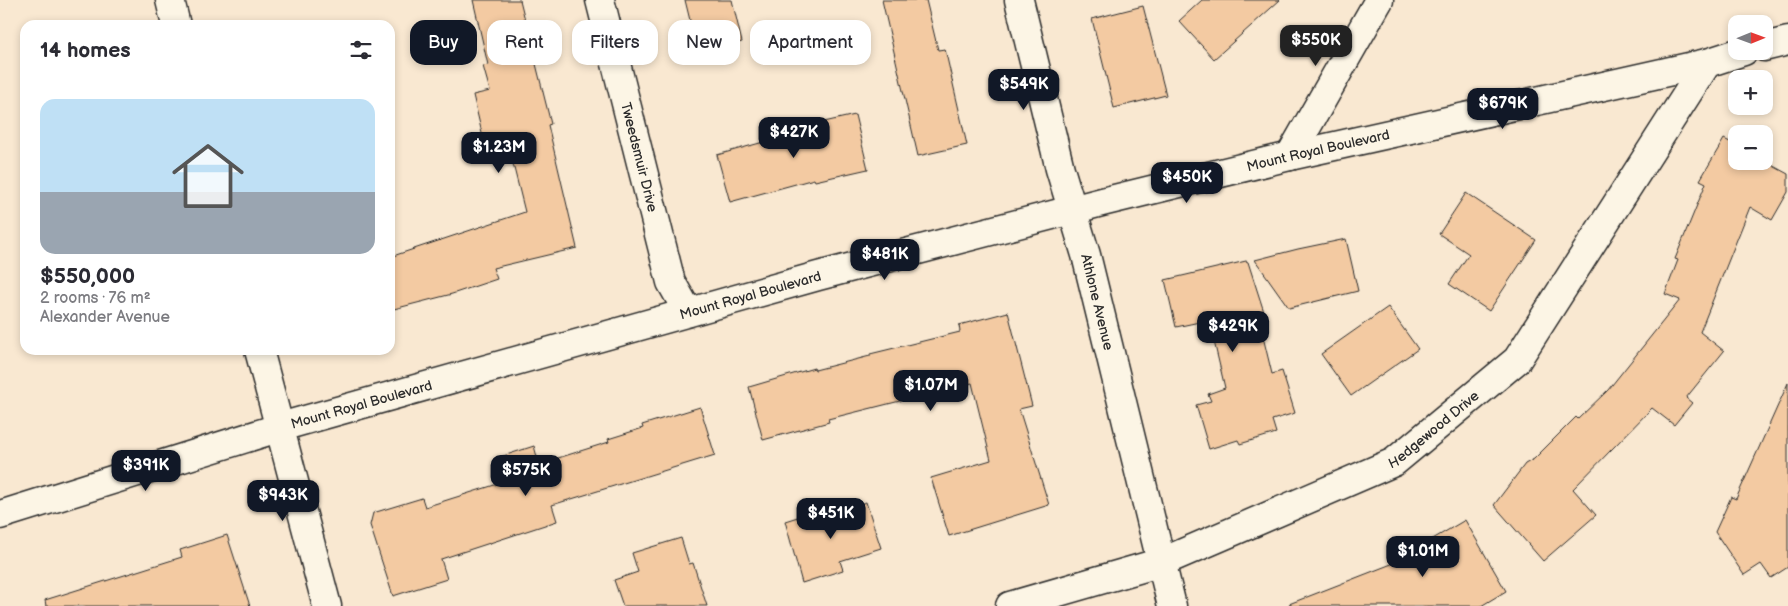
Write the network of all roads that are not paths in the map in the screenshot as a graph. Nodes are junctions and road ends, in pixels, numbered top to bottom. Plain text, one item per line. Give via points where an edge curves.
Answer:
1 (170, 0) edge
2 (600, 0) edge
3 (1019, 0) edge
4 (1379, 0) edge
5 (175, 20) edge
6 (1788, 41) edge
7 (1773, 45) edge
8 (1728, 56) edge
9 (1707, 63) junction
10 (1290, 156) junction
11 (1072, 210) junction
12 (688, 312) junction
13 (260, 355) edge
14 (279, 428) junction
15 (0, 515) edge
16 (1162, 562) junction
17 (327, 606) edge
18 (1010, 606) edge
19 (1172, 606) edge

1 - 5 street
2 - 12 street, Tweedsmuir Drive via 671,282
3 - 11 street, Athlone Avenue
4 - 10 street
6 - 7 street
8 - 9 street, Mount Royal Boulevard
9 - 10 street, Mount Royal Boulevard
9 - 16 street, Hedgewood Drive via 1516,360 1394,462
10 - 11 street, Mount Royal Boulevard
11 - 12 street, Mount Royal Boulevard
11 - 16 street, Athlone Avenue
12 - 14 street, Mount Royal Boulevard
13 - 14 street
14 - 15 street, Mount Royal Boulevard
14 - 17 street
16 - 18 street, Hedgewood Drive
16 - 19 street, Athlone Avenue

